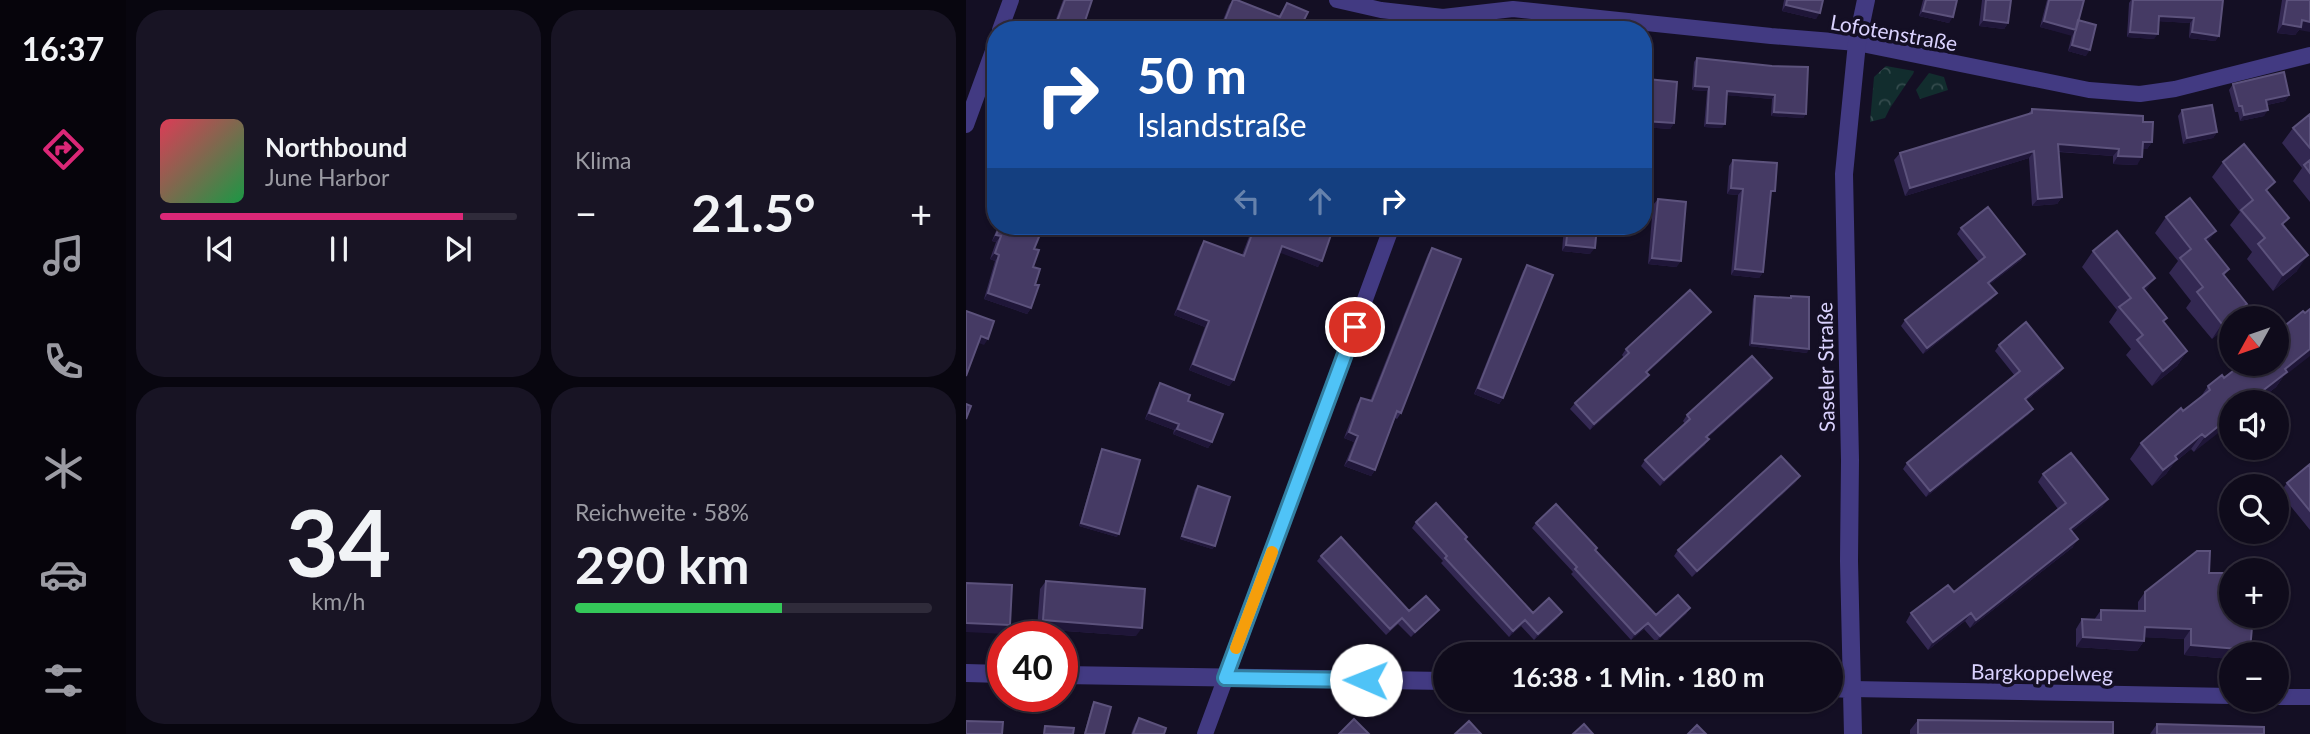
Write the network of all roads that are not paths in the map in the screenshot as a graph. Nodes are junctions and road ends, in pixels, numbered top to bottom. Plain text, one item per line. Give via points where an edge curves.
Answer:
1 (1011, 0) edge
2 (1337, 0) edge
3 (1866, 0) edge
4 (1382, 5) edge
5 (1003, 21) edge
6 (1437, 21) edge
7 (1454, 21) edge
8 (1628, 21) edge
9 (1652, 24) edge
10 (1857, 43) junction
11 (2310, 55) edge
12 (987, 67) edge
13 (966, 124) edge
14 (1389, 235) edge
15 (966, 673) edge
16 (987, 674) edge
17 (1078, 675) edge
18 (1225, 678) junction
19 (1433, 681) edge
20 (1843, 689) edge
21 (1852, 689) junction
22 (2219, 696) edge
23 (2289, 697) edge
24 (2310, 697) edge
25 (1205, 734) edge
26 (1853, 734) edge

1 - 5 street
2 - 4 street, Lofotenstraße
3 - 10 street, Saseler Straße
4 - 6 street, Lofotenstraße
7 - 8 street, Lofotenstraße via 1513,9
9 - 10 street, Lofotenstraße
10 - 11 street, Lofotenstraße via 2089,90 2140,94
10 - 21 street, Saseler Straße via 1844,174
12 - 13 street
14 - 18 street
15 - 16 street
17 - 18 street
18 - 19 street
18 - 25 street
20 - 21 street
21 - 22 street, Bargkoppelweg
21 - 26 street, Saseler Straße
23 - 24 street

